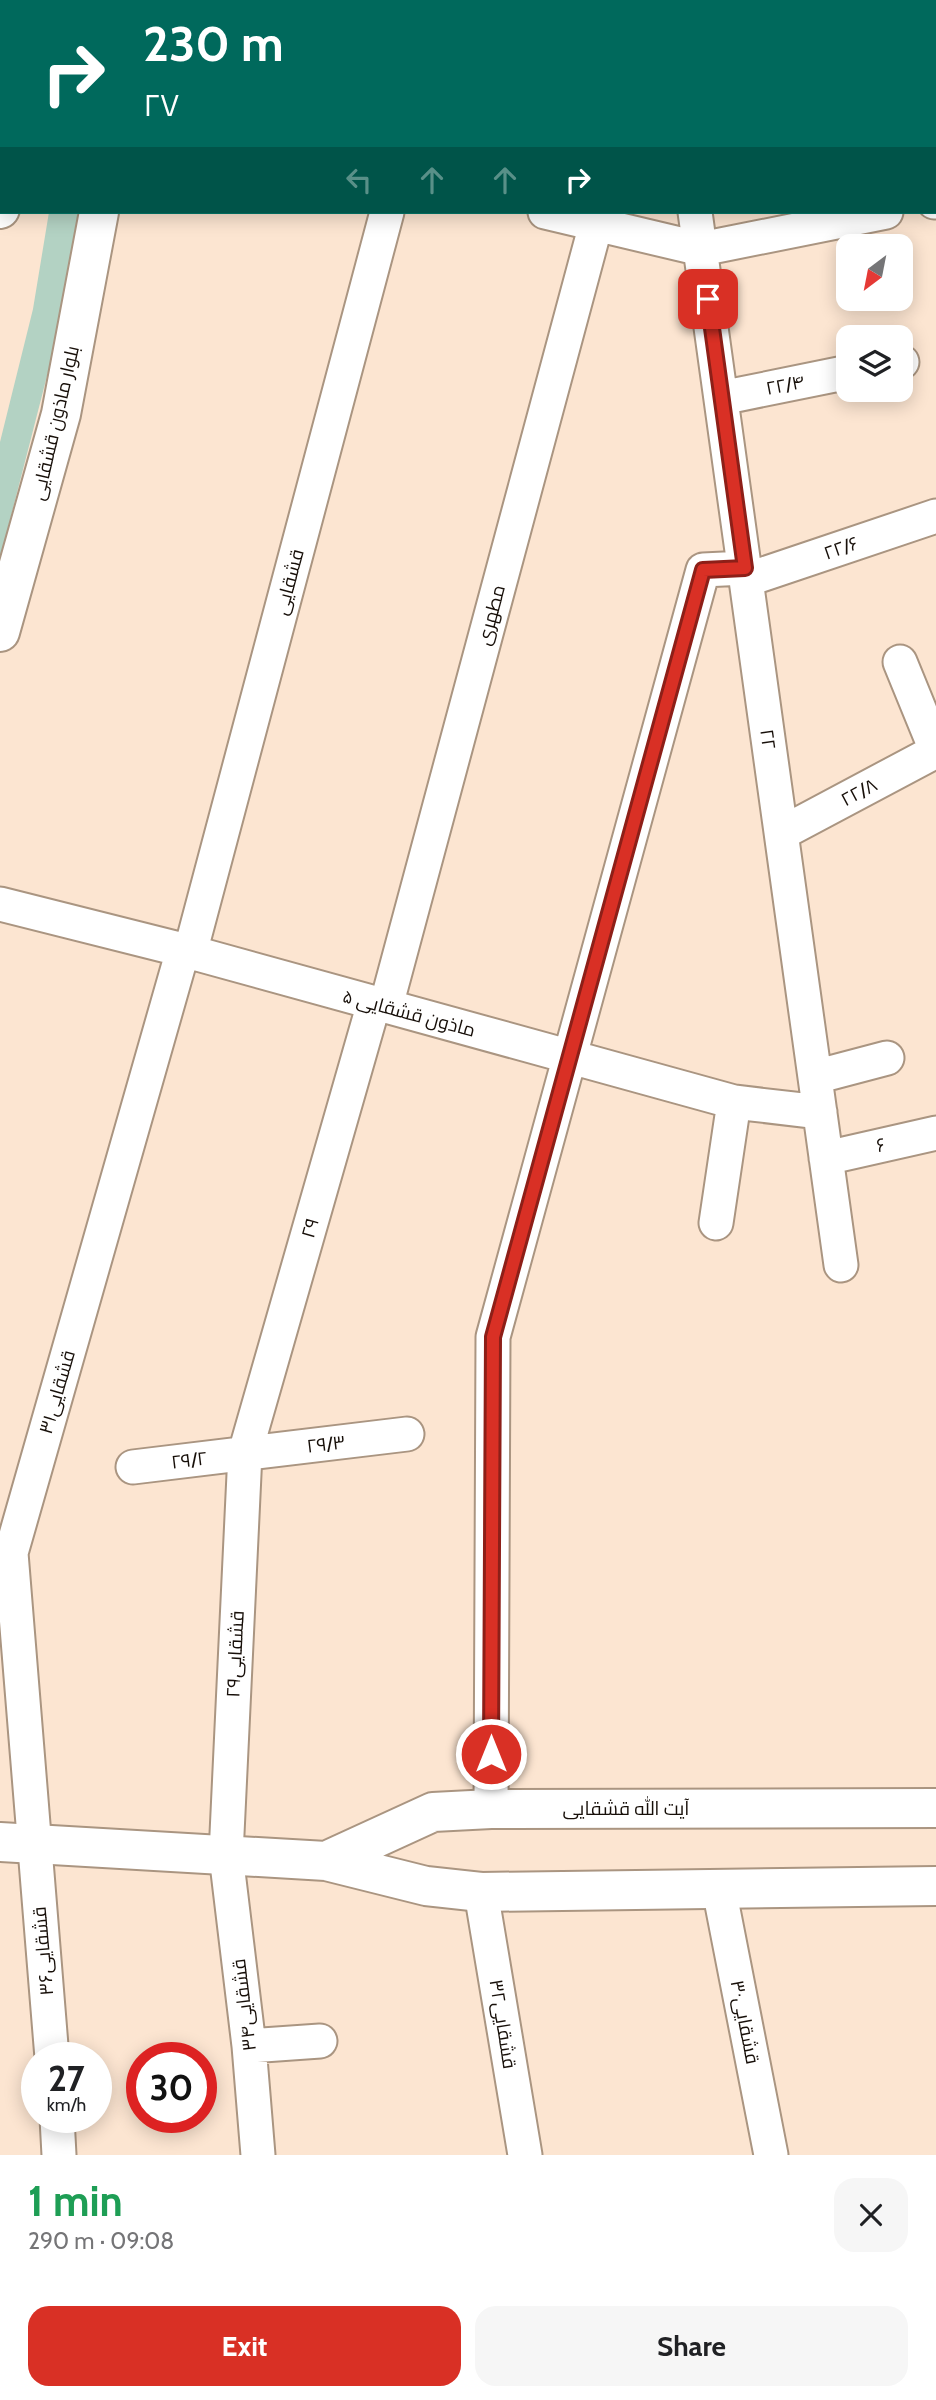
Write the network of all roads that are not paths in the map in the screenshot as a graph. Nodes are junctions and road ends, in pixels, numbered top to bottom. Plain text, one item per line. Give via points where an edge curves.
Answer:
1 (99, 214) edge
2 (386, 214) edge
3 (554, 214) edge
4 (695, 214) edge
5 (876, 214) edge
6 (596, 224) junction
7 (701, 249) junction
8 (836, 375) edge
9 (721, 398) junction
10 (936, 516) edge
11 (746, 574) junction
12 (0, 632) edge
13 (900, 662) dead end
14 (936, 750) edge
15 (782, 833) junction
16 (0, 904) edge
17 (187, 952) junction
18 (380, 1004) junction
19 (570, 1057) junction
20 (887, 1058) dead end
21 (815, 1077) junction
22 (734, 1102) junction
23 (820, 1112) junction
24 (936, 1133) edge
25 (826, 1158) junction
26 (716, 1223) dead end
27 (841, 1265) dead end
28 (407, 1434) dead end
29 (245, 1453) junction
30 (133, 1467) dead end
31 (936, 1808) edge
32 (491, 1809) junction
33 (18, 1843) edge
34 (226, 1855) junction
35 (326, 1861) junction
36 (936, 1886) edge
37 (719, 1889) junction
38 (481, 1892) junction
39 (320, 2041) dead end
40 (49, 2042) edge
41 (249, 2046) junction
42 (58, 2133) edge
43 (60, 2155) edge
44 (258, 2155) edge
45 (525, 2155) edge
46 (771, 2155) edge

1 - 12 street, بلوار ماذون قشقایی via 61,414
2 - 17 street, قشقایی
3 - 6 street
4 - 7 street, ۲۲
5 - 7 street
6 - 7 street
6 - 18 street, مطهری
7 - 9 street, ۲۲
8 - 9 street, ۲۲/۴
9 - 11 street, ۲۲
10 - 11 street, ۲۲/۶
11 - 15 street, ۲۲
11 - 19 street, ۲۲/۶ via 703,570
13 - 14 street
14 - 15 street, ۲۲/۸
15 - 21 street, ۲۲
16 - 17 street, ماذون قشقایی ۵
17 - 18 street, ماذون قشقایی ۵
17 - 33 street, ۳۱قشقایی via 11,1553
18 - 19 street, ماذون قشقایی ۵
18 - 29 street, ۲۹
19 - 22 street, ماذون قشقایی ۵
19 - 32 street via 493,1337
20 - 21 street
21 - 23 street, ۲۲
22 - 23 street, ماذون قشقایی ۵
22 - 26 street
23 - 25 street, ۲۲
24 - 25 street, ۶
25 - 27 street, ۲۲
28 - 29 street, ۲۹/۳
29 - 30 street, ۲۹/۲
29 - 34 street, قشقایی۲۹
31 - 32 street, آیت الله قشقایی
32 - 35 street, آیت الله قشقایی via 433,1812
33 - 34 street, آیت الله قشقایی
33 - 40 street, قشقایی۳۶
34 - 35 street, آیت الله قشقایی
34 - 41 street, قشقایی۳۴
35 - 38 street, آیت الله قشقایی via 426,1886
36 - 37 street, آیت الله قشقایی
37 - 38 street, آیت الله قشقایی
37 - 46 street, قشقایی۳۰
38 - 45 street, قشقایی۳۲
39 - 41 street
41 - 44 street, قشقایی۳۴
42 - 43 street

